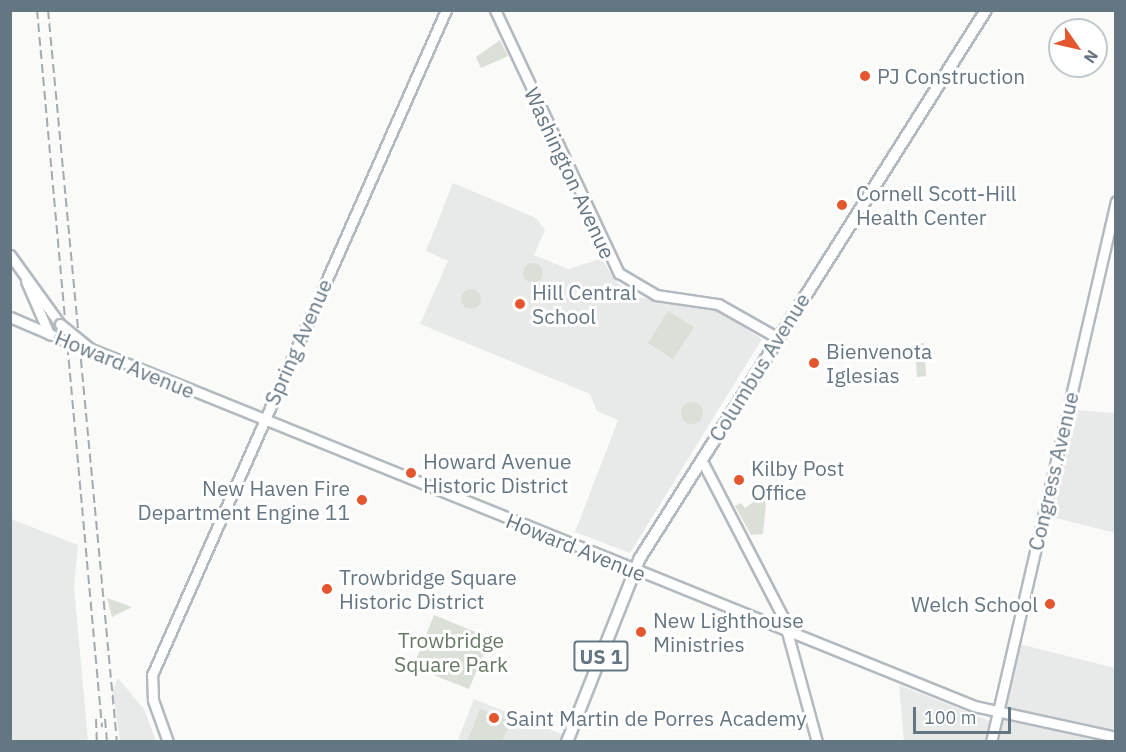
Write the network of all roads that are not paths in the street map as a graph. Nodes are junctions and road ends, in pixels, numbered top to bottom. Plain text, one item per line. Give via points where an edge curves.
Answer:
1 (446, 10) edge
2 (495, 10) edge
3 (986, 10) edge
4 (1116, 201) edge
5 (10, 255) edge
6 (24, 276) junction
7 (10, 317) edge
8 (50, 334) junction
9 (777, 338) junction
10 (91, 349) junction
11 (264, 419) junction
12 (701, 459) junction
13 (635, 570) junction
14 (789, 633) junction
15 (997, 714) junction
16 (1116, 736) edge
17 (168, 741) edge
18 (567, 741) edge
19 (818, 741) edge
20 (991, 741) edge

1 - 11 main road, Spring Avenue
2 - 9 main road, Washington Avenue via 619,273 656,295 718,303
3 - 9 main road, Columbus Avenue / US 1
4 - 15 main road, Congress Avenue
5 - 6 main road
6 - 8 main road
6 - 10 main road, bridge via 60,324
7 - 8 main road, Howard Avenue
8 - 10 main road, Howard Avenue, bridge
9 - 12 main road, Columbus Avenue / US 1
10 - 11 main road, Howard Avenue
11 - 13 main road, Howard Avenue
11 - 17 main road, Spring Avenue via 152,675 153,700
12 - 13 main road, Columbus Avenue / US 1
12 - 14 main road
13 - 14 main road, Howard Avenue
13 - 18 main road, Columbus Avenue / US 1
14 - 15 main road, Howard Avenue
14 - 19 main road
15 - 16 main road, Howard Avenue
15 - 20 main road, Congress Avenue

